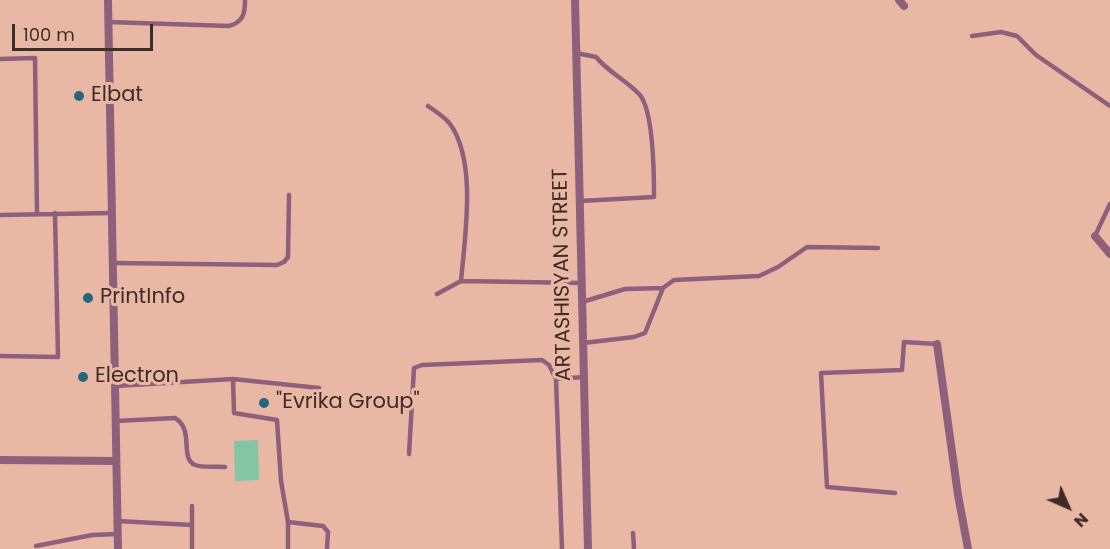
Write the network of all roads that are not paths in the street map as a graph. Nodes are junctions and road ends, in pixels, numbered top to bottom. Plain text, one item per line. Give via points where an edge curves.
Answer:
1 (108, 0) edge
2 (245, 0) edge
3 (575, 0) edge
4 (108, 22) junction
5 (972, 36) dead end
6 (576, 53) junction
7 (0, 59) edge
8 (428, 106) dead end
9 (1110, 106) edge
10 (289, 195) dead end
11 (580, 201) junction
12 (1110, 204) edge
13 (37, 213) junction
14 (55, 213) junction
15 (112, 213) junction
16 (0, 215) edge
17 (1095, 236) joint
18 (878, 248) dead end
19 (1110, 254) edge
20 (113, 263) junction
21 (461, 281) junction
22 (582, 282) junction
23 (663, 288) junction
24 (437, 294) dead end
25 (582, 302) junction
26 (583, 343) junction
27 (937, 344) joint
28 (0, 356) edge
29 (584, 377) junction
30 (233, 379) junction
31 (556, 380) junction
32 (115, 386) junction
33 (319, 388) dead end
34 (115, 421) junction
35 (409, 454) dead end
36 (0, 460) edge
37 (116, 461) junction
38 (225, 467) dead end
39 (895, 493) dead end
40 (192, 506) dead end
41 (117, 521) junction
42 (288, 522) junction
43 (192, 525) junction
44 (633, 533) dead end
45 (117, 534) junction
46 (36, 546) dead end
47 (118, 549) edge
48 (192, 549) edge
49 (288, 549) edge
50 (327, 549) edge
51 (562, 549) edge
52 (588, 549) edge
53 (634, 549) edge
54 (968, 549) edge

1 - 4 street
2 - 4 lane via 244,16 238,24 229,26
3 - 6 street, ARTASHISYAN STREET
4 - 15 street
5 - 9 lane via 1001,32 1017,36 1036,55
6 - 11 street, ARTASHISYAN STREET
6 - 11 lane via 596,57 641,96 653,150 654,196
7 - 13 lane via 35,58
8 - 21 lane via 450,123 462,152 468,188
10 - 20 lane via 288,257 277,265
11 - 22 street, ARTASHISYAN STREET
12 - 17 lane
13 - 14 lane
13 - 16 lane
14 - 15 lane
14 - 28 lane via 58,357
15 - 20 street
17 - 19 street
18 - 23 lane via 807,247 759,276 674,280
20 - 32 street
21 - 22 lane
21 - 24 lane
22 - 25 street, ARTASHISYAN STREET
23 - 25 lane via 625,289
23 - 26 lane via 645,333
25 - 26 street, ARTASHISYAN STREET
26 - 29 street, ARTASHISYAN STREET
27 - 39 lane via 904,342 902,370 821,373 827,487
27 - 54 street
29 - 31 lane
29 - 52 street, ARTASHISYAN STREET
30 - 32 lane
30 - 33 lane
30 - 42 lane via 234,413 277,420
31 - 35 lane via 542,360 414,368
31 - 51 lane
32 - 34 street
34 - 37 street
34 - 38 lane via 175,418 186,430 187,457 191,462
36 - 37 street
37 - 41 street
40 - 43 lane
41 - 43 lane
41 - 45 street
42 - 49 lane
42 - 50 lane via 323,526 328,532
43 - 48 lane
44 - 53 lane
45 - 46 lane
45 - 47 street

